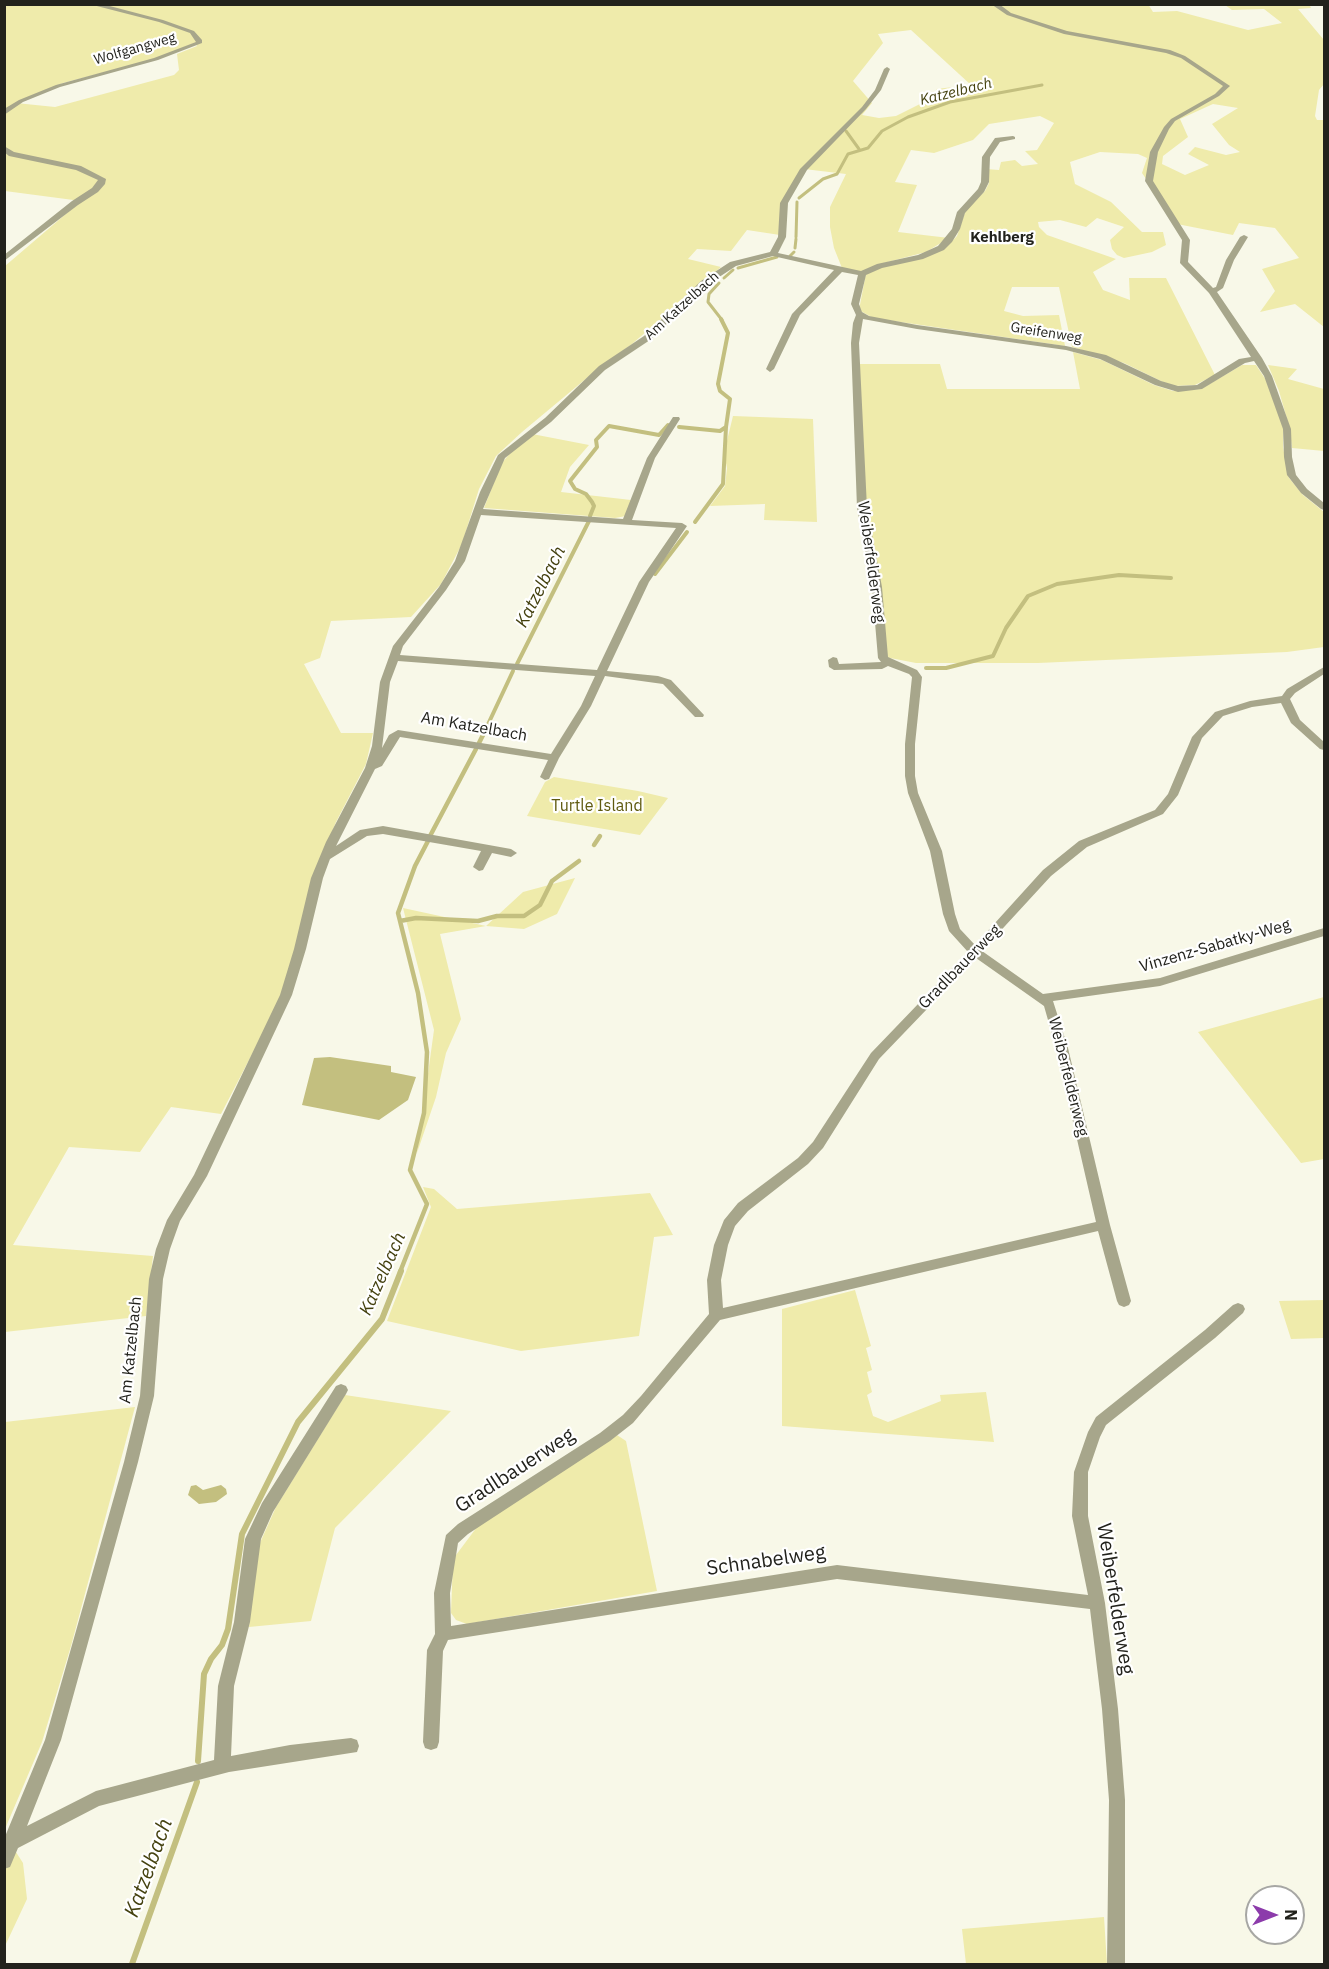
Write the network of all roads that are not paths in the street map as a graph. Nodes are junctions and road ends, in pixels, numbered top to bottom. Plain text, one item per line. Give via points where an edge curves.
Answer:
1 (92, 4) edge
2 (994, 4) edge
3 (887, 69) dead end
4 (4, 113) edge
5 (1013, 138) dead end
6 (4, 148) edge
7 (1244, 237) dead end
8 (773, 254) junction
9 (4, 259) edge
10 (839, 270) junction
11 (862, 274) junction
12 (1212, 291) junction
13 (860, 315) junction
14 (1258, 358) junction
15 (770, 369) dead end
16 (676, 419) dead end
17 (1324, 507) edge
18 (480, 512) junction
19 (627, 522) junction
20 (393, 658) junction
21 (833, 660) dead end
22 (887, 662) junction
23 (1324, 669) edge
24 (601, 673) junction
25 (1285, 699) junction
26 (699, 715) dead end
27 (1324, 747) edge
28 (554, 758) junction
29 (370, 768) junction
30 (545, 777) dead end
31 (488, 849) junction
32 (511, 853) dead end
33 (326, 857) junction
34 (479, 867) dead end
35 (1324, 932) edge
36 (975, 952) junction
37 (1043, 999) junction
38 (1103, 1225) junction
39 (1124, 1302) dead end
40 (1238, 1309) dead end
41 (716, 1315) junction
42 (341, 1390) dead end
43 (1097, 1603) junction
44 (442, 1634) junction
45 (431, 1742) dead end
46 (351, 1746) dead end
47 (222, 1766) junction
48 (13, 1842) junction
49 (4, 1861) edge
50 (1116, 1965) edge

1 - 4 street, Wolfgangweg via 192,32 199,43 58,86 21,101
2 - 12 street via 1013,15 1066,33 1168,51 1226,84 1223,92 1173,120 1166,128 1154,152 1149,181 1186,240 1184,263
3 - 8 street via 864,108 804,169 784,203 782,237
5 - 11 street via 998,140 986,158 985,182 961,212 949,240 928,254
6 - 9 street via 12,154 78,168 102,179 95,190
7 - 12 street via 1219,288
8 - 10 street
8 - 18 street, Am Katzelbach via 742,260 721,270 647,338 602,368 548,420 501,457
10 - 11 street
10 - 15 street via 795,314
11 - 13 street via 855,304
12 - 14 street
13 - 14 street, Greifenweg via 913,327 1066,348 1103,357 1178,389 1198,387 1242,361
13 - 22 street, Weiberfelderweg via 855,344 862,508 877,587 883,658
14 - 17 street via 1287,429 1292,475
16 - 19 street via 651,458
18 - 19 street
18 - 20 street, Am Katzelbach via 450,578
19 - 24 street via 682,526 644,582
20 - 24 street
20 - 29 street, Am Katzelbach
21 - 22 street via 834,667 882,666
22 - 36 street, Weiberfelderweg via 914,672 917,677 910,744 913,792 936,851 955,932
23 - 25 street
24 - 26 street via 667,682
24 - 28 street
25 - 27 street via 1295,722
25 - 36 street, Gradlbauerweg via 1219,714 1197,737 1173,795 1159,812 1073,850
28 - 29 street, Am Katzelbach via 398,733 378,764
28 - 30 street
29 - 33 street, Am Katzelbach
31 - 32 street
31 - 33 street via 375,831 364,833
31 - 34 street
33 - 48 street, Am Katzelbach via 286,994 163,1249 156,1279 147,1396 139,1430 53,1740
35 - 37 street, Vinzenz-Sabatky-Weg via 1160,982
36 - 37 street, Weiberfelderweg
36 - 41 street, Gradlbauerweg via 875,1056 830,1130 803,1161 742,1207 729,1224 714,1280
37 - 38 street, Weiberfelderweg via 1062,1048
38 - 39 street, Weiberfelderweg
38 - 41 street
40 - 43 street, Weiberfelderweg via 1106,1417 1093,1436 1082,1472 1080,1516
41 - 44 street, Gradlbauerweg via 628,1419 452,1540 442,1593
42 - 47 street via 267,1508 253,1539 242,1622 226,1686
43 - 44 street, Schnabelweg via 837,1572
43 - 50 street, Weiberfelderweg via 1117,1800
44 - 45 street, Gradlbauerweg via 435,1650
46 - 47 street
47 - 48 street via 96,1799
48 - 49 street, Am Katzelbach

